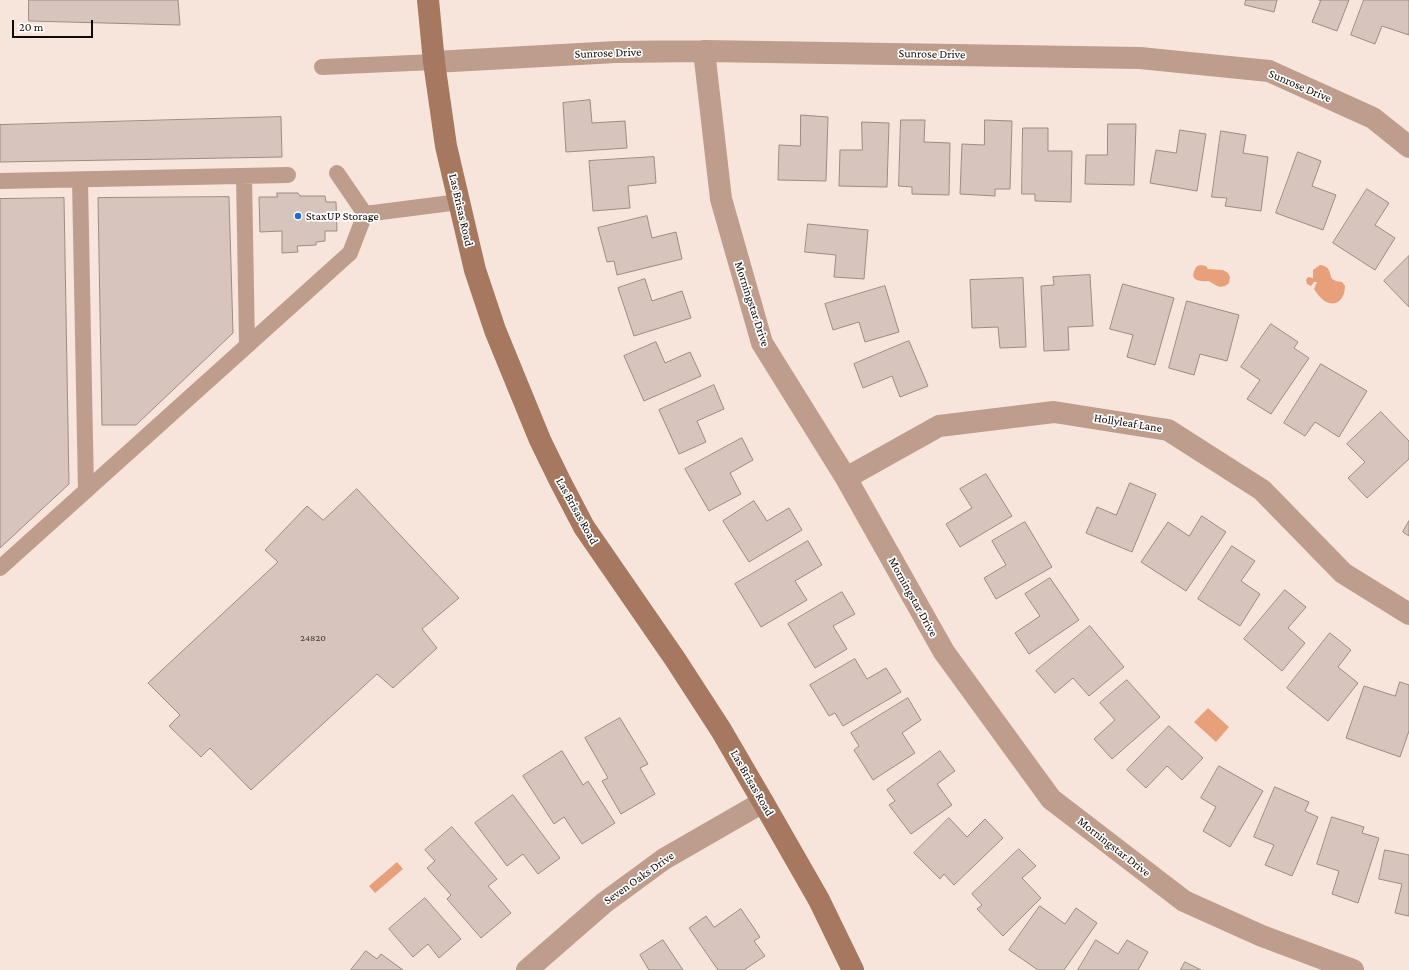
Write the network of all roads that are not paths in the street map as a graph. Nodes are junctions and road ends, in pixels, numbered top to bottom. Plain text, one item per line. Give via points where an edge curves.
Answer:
1 (428, 0) edge
2 (704, 51) junction
3 (434, 62) junction
4 (322, 67) dead end
5 (1409, 146) edge
6 (337, 173) dead end
7 (288, 175) dead end
8 (244, 176) junction
9 (80, 180) junction
10 (0, 181) edge
11 (459, 202) junction
12 (365, 214) junction
13 (246, 346) junction
14 (846, 478) junction
15 (86, 491) junction
16 (0, 568) edge
17 (1409, 614) edge
18 (764, 802) junction
19 (527, 970) edge
20 (853, 970) edge
21 (1352, 970) edge

1 - 3 street, Las Brisas Road
2 - 3 street, Sunrose Drive via 616,52
2 - 5 street, Sunrose Drive via 1140,58 1270,71 1373,118
2 - 14 street, Morningstar Drive via 721,199 762,343
3 - 4 lane
3 - 11 street, Las Brisas Road via 446,146
6 - 12 lane
7 - 8 lane
8 - 9 lane
8 - 13 lane
9 - 10 lane
9 - 15 lane
11 - 12 lane
11 - 18 street, Las Brisas Road via 475,270 495,330 540,440 560,481 584,527 721,730
12 - 13 lane via 350,253
13 - 15 lane
14 - 17 street, Hollyleaf Lane via 939,426 1054,412 1168,430 1262,490 1343,573
14 - 21 street, Morningstar Drive via 944,652 1051,799 1184,901 1262,936
15 - 16 lane
18 - 19 street, Seven Oaks Drive via 664,859 604,903
18 - 20 street, Las Brisas Road via 819,900

